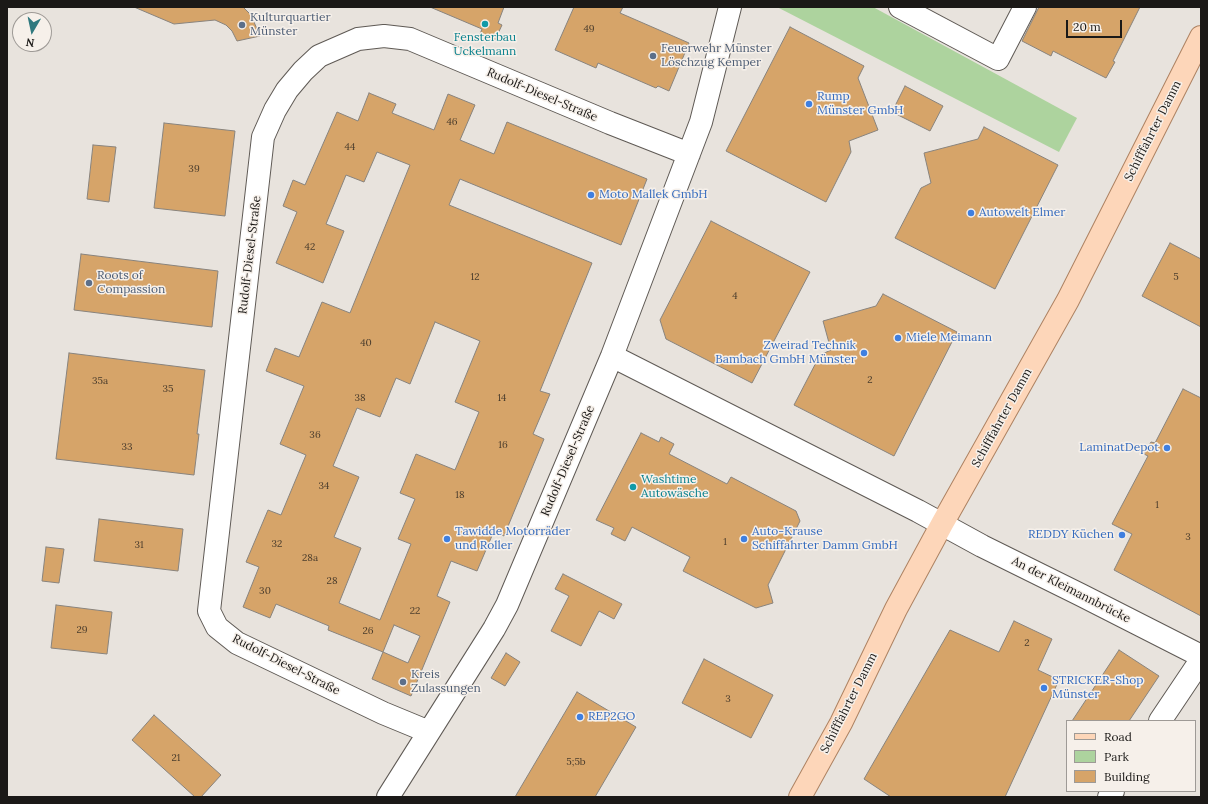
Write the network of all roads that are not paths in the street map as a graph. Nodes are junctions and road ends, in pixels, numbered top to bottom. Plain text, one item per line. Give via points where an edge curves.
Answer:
1 (730, 7) edge
2 (900, 7) edge
3 (1024, 7) edge
4 (1201, 37) edge
5 (689, 154) junction
6 (612, 356) junction
7 (942, 524) junction
8 (1201, 656) edge
9 (1201, 660) edge
10 (1161, 720) edge
11 (429, 732) junction
12 (388, 797) edge
13 (800, 797) edge

1 - 5 street, Rudolf-Diesel-Straße via 701,122
2 - 3 street via 998,59
4 - 7 main road, Schifffahrter Damm via 1068,300
5 - 6 street, Rudolf-Diesel-Straße
5 - 11 street, Rudolf-Diesel-Straße via 410,39 384,36 358,39 320,56 303,70 274,110 263,137 209,611 217,627 238,643 383,713
6 - 7 street
6 - 11 street, Rudolf-Diesel-Straße via 507,605
7 - 8 street, An der Kleimannbrücke
7 - 13 main road, Schifffahrter Damm
9 - 10 street
11 - 12 street, Rudolf-Diesel-Straße

